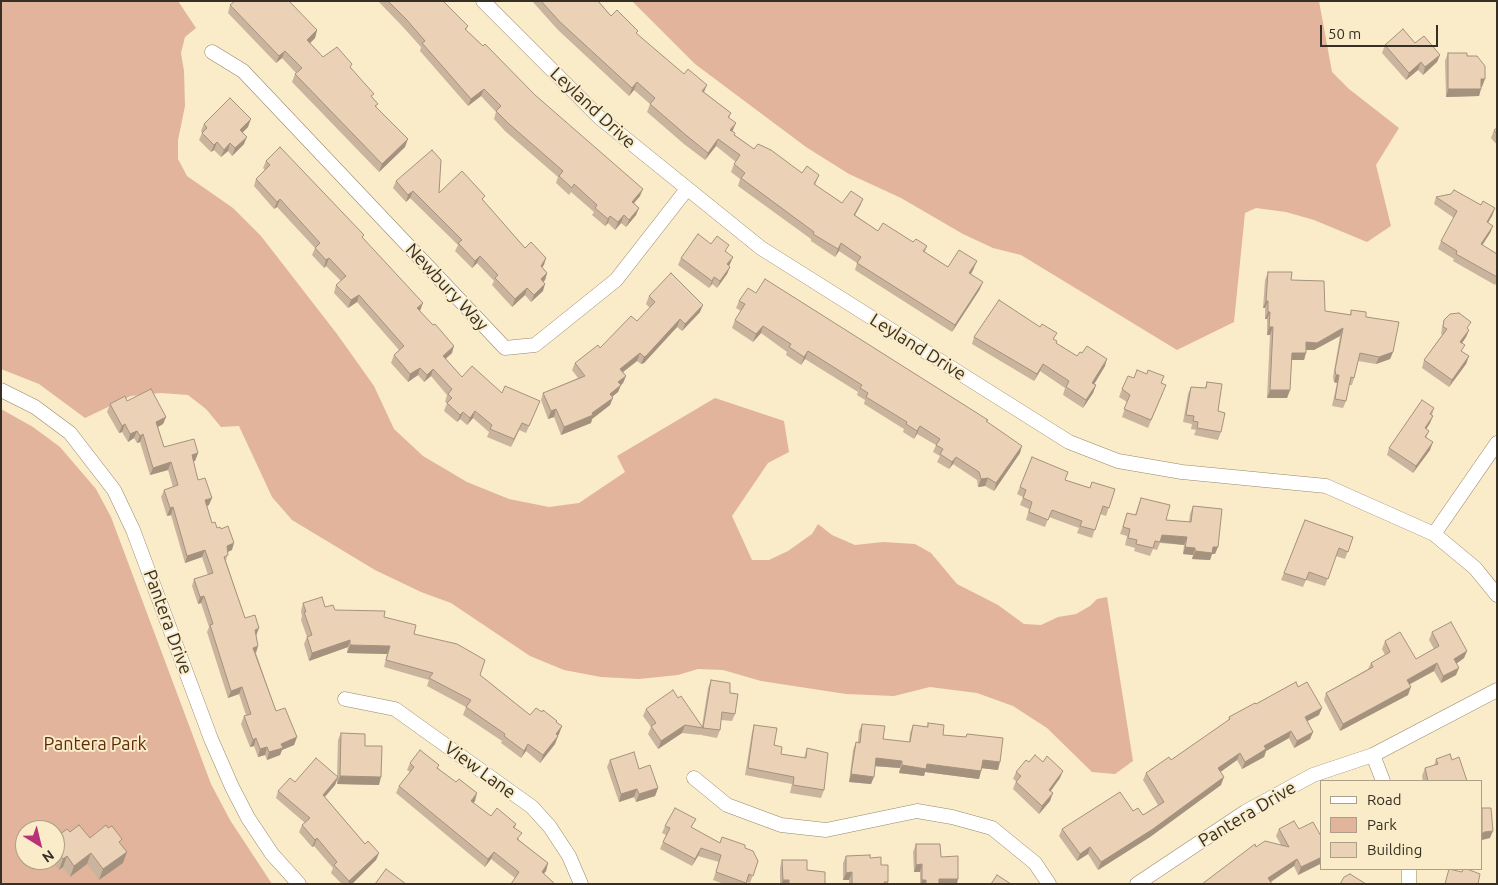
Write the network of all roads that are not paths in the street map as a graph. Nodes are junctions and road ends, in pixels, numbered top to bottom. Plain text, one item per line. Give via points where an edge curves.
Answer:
1 (484, 1) edge
2 (212, 52) dead end
3 (687, 189) junction
4 (1, 390) edge
5 (1497, 443) edge
6 (1434, 534) junction
7 (1497, 595) edge
8 (1497, 690) edge
9 (345, 699) dead end
10 (1374, 755) junction
11 (694, 778) dead end
12 (1383, 780) edge
13 (1409, 870) edge
14 (299, 884) edge
15 (581, 884) edge
16 (1049, 884) edge
17 (1137, 884) edge
18 (1409, 884) edge

1 - 3 street, Leyland Drive via 600,118
2 - 3 street, Newbury Way via 243,71 506,348 535,345 616,280
3 - 6 street, Leyland Drive via 761,248 1069,442 1118,461 1182,472 1326,486
4 - 14 street, Pantera Drive via 36,407 70,433 114,490 134,530 211,739 232,787 267,847
5 - 6 street
6 - 7 street, Leyland Drive via 1475,568
8 - 10 street, Pantera Drive
9 - 15 street, View Lane via 395,709 532,807 569,856
10 - 12 street
10 - 17 street, Pantera Drive via 1313,775 1246,812
11 - 16 street via 727,805 781,825 826,830 917,811 992,828 1034,863
13 - 18 street

